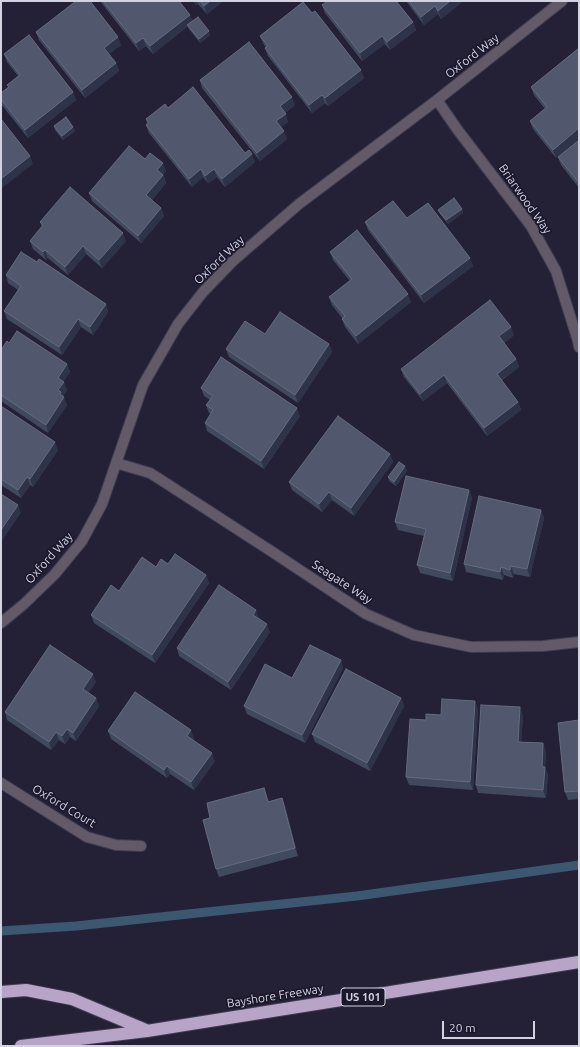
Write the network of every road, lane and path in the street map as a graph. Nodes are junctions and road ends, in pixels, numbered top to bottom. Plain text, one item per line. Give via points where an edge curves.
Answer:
1 (562, 1) edge
2 (437, 100) junction
3 (579, 347) edge
4 (116, 463) junction
5 (1, 623) edge
6 (579, 642) edge
7 (1, 782) edge
8 (141, 846) dead end
9 (579, 962) edge
10 (1, 992) edge
11 (147, 1031) junction
12 (22, 1046) edge

1 - 2 street, Oxford Way
2 - 3 street, Briarwood Way via 531,226 556,271
2 - 4 street, Oxford Way via 299,204 233,262 204,292 178,324 143,385
4 - 5 street, Oxford Way via 102,504 82,542 55,574
4 - 6 street, Seagate Way via 150,473 366,614 414,635 471,647 543,646
7 - 8 street, Oxford Court via 87,837 116,845
9 - 11 highway, Bayshore Freeway / US 101
10 - 11 highway via 26,990 72,999
11 - 12 highway, Bayshore Freeway / US 101

